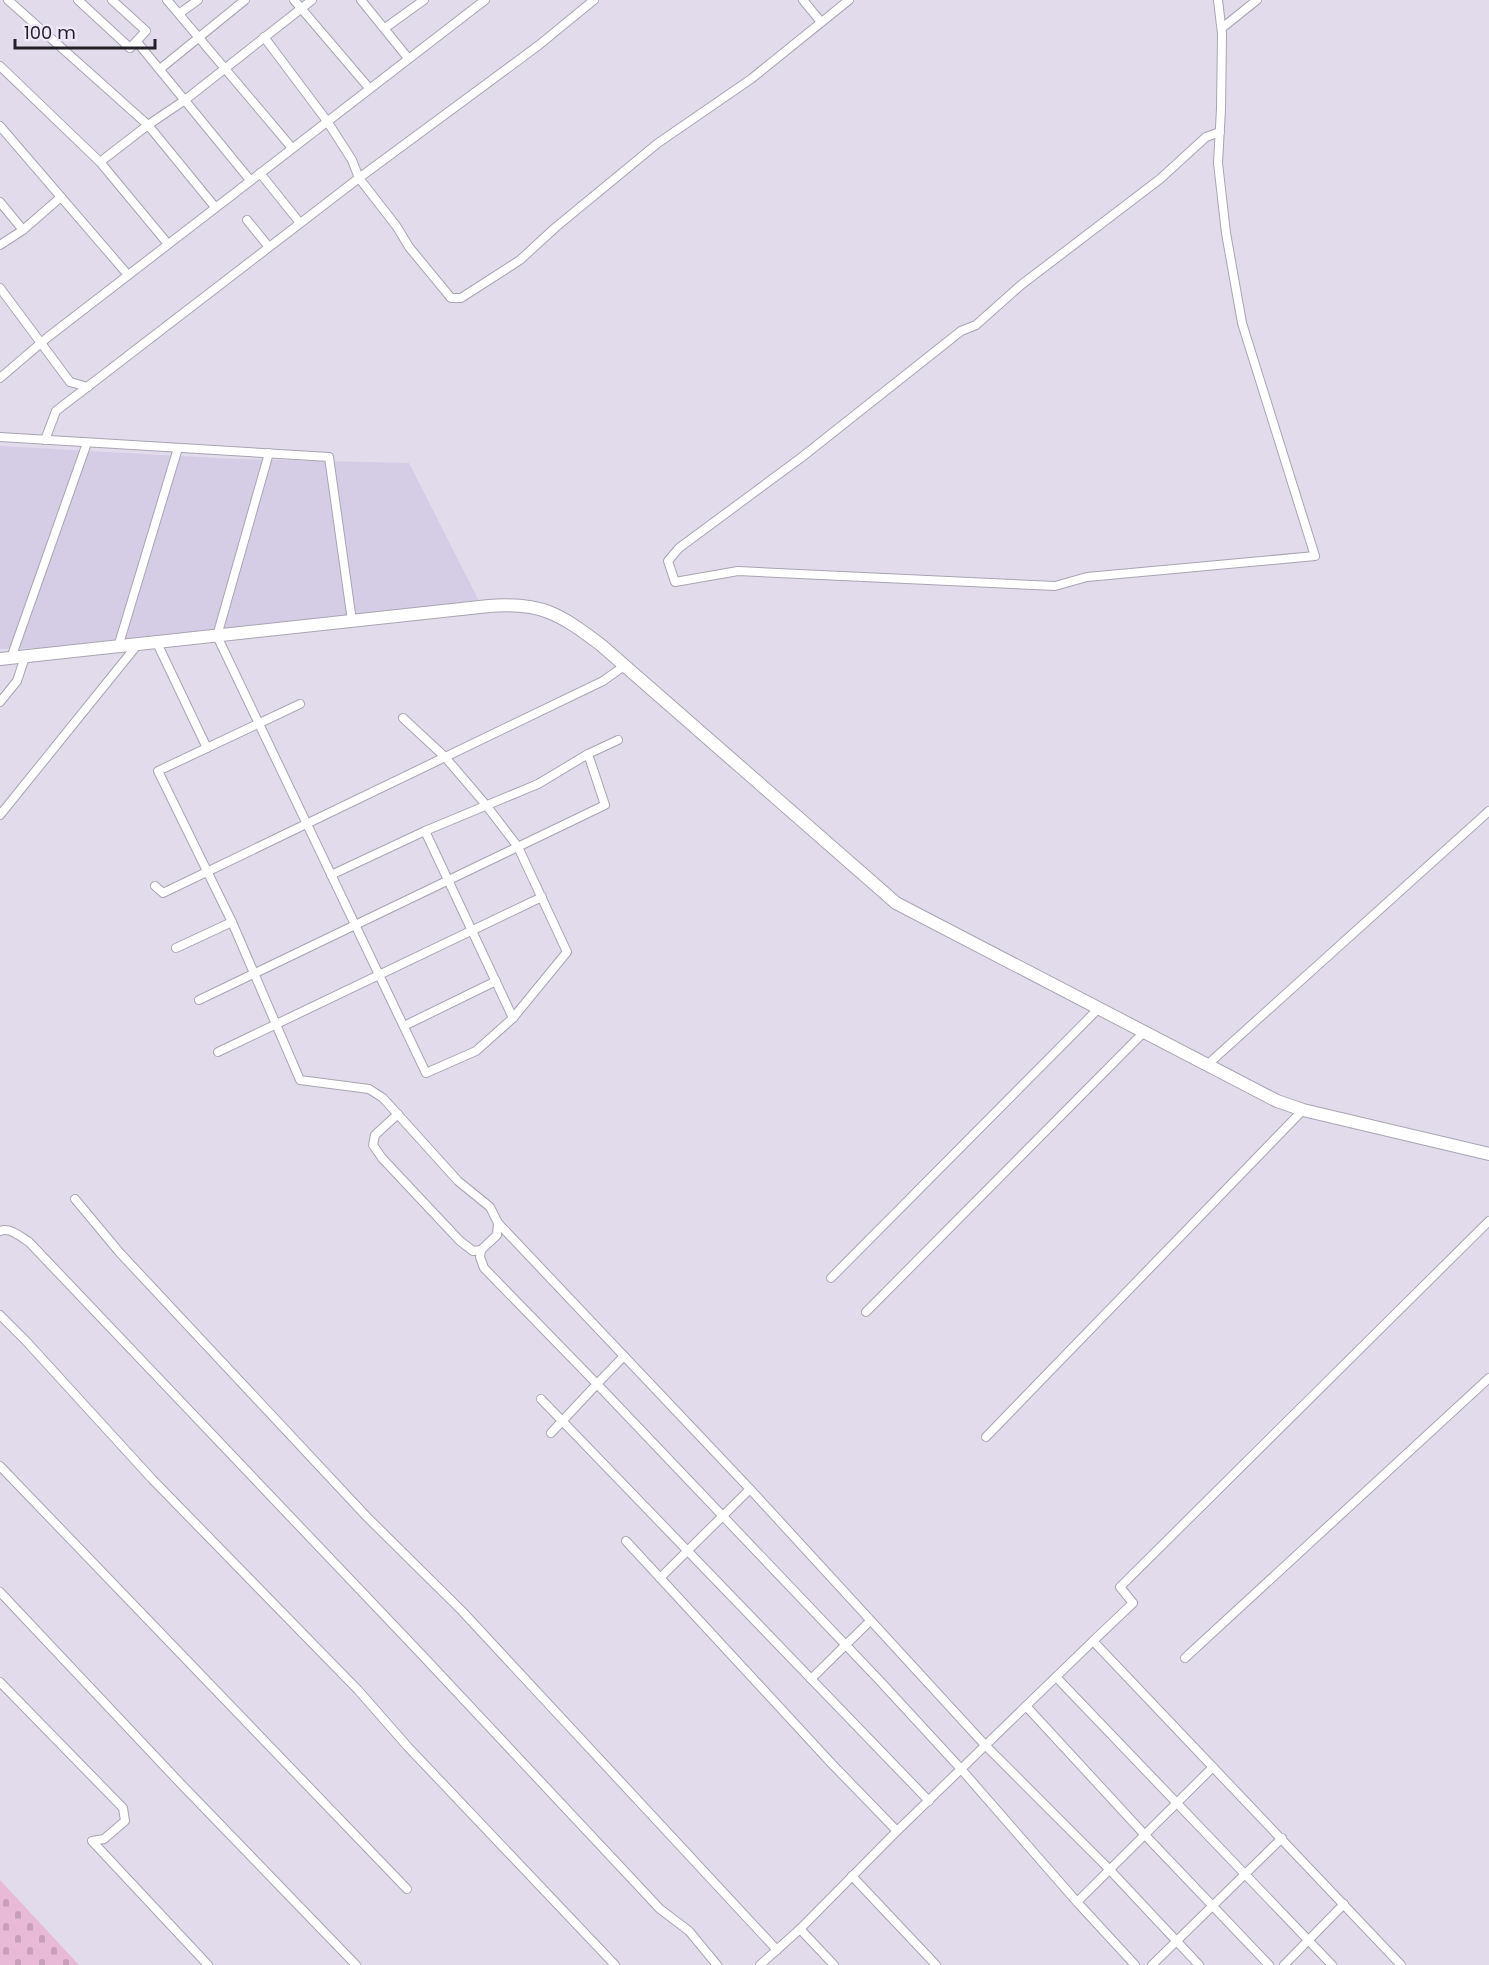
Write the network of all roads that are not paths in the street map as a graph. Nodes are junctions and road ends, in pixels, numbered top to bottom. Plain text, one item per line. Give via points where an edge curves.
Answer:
1 (8, 0) edge
2 (78, 0) edge
3 (112, 0) edge
4 (167, 0) edge
5 (198, 0) edge
6 (245, 0) edge
7 (294, 0) edge
8 (312, 0) edge
9 (424, 0) edge
10 (485, 0) edge
11 (594, 0) edge
12 (803, 0) edge
13 (849, 0) edge
14 (1218, 0) edge
15 (1257, 0) edge
16 (366, 2) edge
17 (301, 8) junction
18 (180, 13) junction
19 (821, 22) junction
20 (385, 28) junction
21 (1222, 28) junction
22 (198, 37) junction
23 (264, 37) junction
24 (137, 42) junction
25 (408, 58) junction
26 (0, 66) edge
27 (225, 68) junction
28 (160, 69) junction
29 (369, 88) junction
30 (185, 100) junction
31 (327, 121) junction
32 (148, 125) junction
33 (0, 126) edge
34 (1220, 132) junction
35 (292, 148) junction
36 (100, 162) junction
37 (260, 173) junction
38 (359, 178) junction
39 (250, 180) junction
40 (61, 197) junction
41 (0, 202) edge
42 (215, 207) junction
43 (247, 220) dead end
44 (300, 223) junction
45 (23, 230) junction
46 (168, 244) junction
47 (0, 245) edge
48 (269, 247) junction
49 (128, 274) junction
50 (0, 288) edge
51 (40, 343) junction
52 (0, 378) edge
53 (88, 387) junction
54 (0, 437) edge
55 (45, 440) junction
56 (87, 442) junction
57 (178, 448) junction
58 (269, 453) junction
59 (352, 621) junction
60 (217, 636) junction
61 (157, 643) junction
62 (138, 645) junction
63 (118, 647) junction
64 (26, 657) junction
65 (6, 658) edge
66 (624, 666) junction
67 (0, 702) edge
68 (300, 704) dead end
69 (403, 718) dead end
70 (259, 724) junction
71 (618, 740) dead end
72 (207, 748) junction
73 (588, 754) junction
74 (445, 757) junction
75 (486, 805) junction
76 (1489, 811) edge
77 (0, 815) edge
78 (307, 824) junction
79 (425, 831) junction
80 (518, 847) junction
81 (207, 872) junction
82 (332, 875) junction
83 (448, 880) junction
84 (155, 886) dead end
85 (542, 897) junction
86 (232, 922) junction
87 (355, 925) junction
88 (472, 930) junction
89 (176, 948) dead end
90 (253, 974) junction
91 (379, 975) junction
92 (496, 981) junction
93 (199, 1000) dead end
94 (1098, 1009) junction
95 (513, 1018) junction
96 (277, 1024) junction
97 (404, 1026) junction
98 (1144, 1032) junction
99 (218, 1052) dead end
100 (1207, 1065) junction
101 (1303, 1110) junction
102 (398, 1114) junction
103 (1489, 1154) edge
104 (75, 1199) dead end
105 (1489, 1221) edge
106 (498, 1222) junction
107 (0, 1231) edge
108 (481, 1250) junction
109 (831, 1278) dead end
110 (866, 1312) dead end
111 (0, 1315) edge
112 (624, 1356) junction
113 (1489, 1378) edge
114 (597, 1384) junction
115 (541, 1399) dead end
116 (562, 1421) junction
117 (551, 1433) dead end
118 (986, 1437) dead end
119 (0, 1466) edge
120 (750, 1489) junction
121 (723, 1516) junction
122 (626, 1541) dead end
123 (687, 1550) junction
124 (660, 1578) junction
125 (0, 1592) edge
126 (870, 1621) junction
127 (1093, 1641) junction
128 (845, 1645) junction
129 (1185, 1658) dead end
130 (1057, 1678) junction
131 (811, 1679) junction
132 (0, 1682) edge
133 (1026, 1706) junction
134 (985, 1745) junction
135 (1213, 1767) junction
136 (961, 1769) junction
137 (929, 1801) junction
138 (1176, 1803) junction
139 (897, 1831) junction
140 (1144, 1834) junction
141 (1282, 1838) junction
142 (1109, 1869) junction
143 (1245, 1874) junction
144 (852, 1876) junction
145 (407, 1889) dead end
146 (1077, 1902) junction
147 (1344, 1904) junction
148 (1213, 1906) junction
149 (800, 1929) junction
150 (1309, 1941) junction
151 (1176, 1942) junction
152 (777, 1950) junction
153 (208, 1965) edge
154 (356, 1965) edge
155 (615, 1965) edge
156 (717, 1965) edge
157 (760, 1965) edge
158 (834, 1965) edge
159 (936, 1965) edge
160 (1136, 1965) edge
161 (1152, 1965) edge
162 (1199, 1965) edge
163 (1269, 1965) edge
164 (1284, 1965) edge
165 (1332, 1965) edge
166 (1401, 1965) edge

1 - 32 street
2 - 24 street via 130,48
3 - 24 street via 146,31
4 - 18 street
5 - 18 street
6 - 22 street
7 - 17 street
8 - 17 street
9 - 20 street
10 - 25 street
11 - 38 street
12 - 19 street
13 - 19 street
14 - 21 street
15 - 21 street
16 - 20 street
17 - 23 street
17 - 29 street
18 - 22 street
19 - 38 street via 751,79 658,143 520,260 461,298 451,298
20 - 25 street
21 - 34 street
22 - 27 street
22 - 28 street
23 - 27 street
23 - 31 street
24 - 28 street
25 - 29 street
26 - 36 street
27 - 30 street
27 - 35 street
28 - 30 street
29 - 31 street
30 - 32 street
30 - 39 street
31 - 35 street
31 - 38 street
32 - 36 street
32 - 42 street
33 - 40 street
34 - 34 street via 1206,137 1160,179 1021,285 976,325 961,331 679,548 668,561 675,582 738,571 1054,586 1087,577 1315,556 1242,323 1218,164
35 - 37 street
36 - 46 street
37 - 39 street
37 - 44 street
38 - 44 street
39 - 42 street
40 - 45 street
40 - 49 street
41 - 45 street
42 - 46 street
43 - 48 street
44 - 48 street
45 - 47 street
46 - 49 street
48 - 53 street
49 - 51 street
50 - 51 street
51 - 52 street
51 - 53 street via 70,382
53 - 55 street via 56,411
54 - 55 street
55 - 56 street
56 - 57 street
56 - 65 street
57 - 58 street
57 - 63 street
58 - 59 street via 329,457
58 - 60 street
59 - 60 main road
59 - 66 main road via 515,604 557,614
60 - 61 main road
60 - 70 street
61 - 62 main road
61 - 72 street
62 - 63 main road
62 - 77 street
63 - 64 main road
64 - 65 main road
64 - 67 street via 17,681
66 - 74 street via 603,681
66 - 94 main road via 896,903
68 - 70 street
69 - 74 street
70 - 72 street
70 - 78 street
71 - 73 street
72 - 81 street via 158,771
73 - 75 street via 538,784
73 - 80 street via 605,805
74 - 75 street
74 - 78 street
75 - 79 street
75 - 80 street
76 - 100 street
78 - 81 street
78 - 82 street
79 - 82 street
79 - 83 street
80 - 83 street
80 - 85 street
81 - 84 street via 163,893
81 - 86 street
82 - 87 street
83 - 87 street
83 - 88 street
85 - 88 street
85 - 95 street via 567,952
86 - 89 street
86 - 90 street
87 - 90 street
87 - 91 street
88 - 91 street
88 - 92 street
90 - 93 street
90 - 96 street
91 - 96 street
91 - 97 street
92 - 95 street
92 - 97 street
94 - 98 main road
94 - 109 street
95 - 97 street via 476,1051 426,1073
96 - 99 street
96 - 102 street via 300,1080 369,1089
98 - 100 main road
98 - 110 street
100 - 101 main road
101 - 103 main road
101 - 118 street
102 - 106 street via 459,1181 490,1207
102 - 108 street via 375,1136 373,1145 460,1241 473,1251
104 - 152 street via 120,1253 367,1517 462,1611
105 - 127 street via 1120,1587 1133,1603
106 - 108 street via 497,1235
106 - 112 street
107 - 156 street via 14,1232 29,1242 660,1909 689,1931
108 - 114 street via 484,1268
111 - 155 street
112 - 114 street
112 - 120 street
113 - 129 street
114 - 116 street
114 - 121 street
115 - 116 street
116 - 117 street
116 - 123 street
119 - 145 street
120 - 121 street
120 - 126 street
121 - 123 street
121 - 128 street
122 - 124 street
123 - 124 street
123 - 131 street
124 - 139 street
125 - 154 street
126 - 128 street
126 - 134 street
127 - 130 street
127 - 135 street
128 - 131 street
128 - 136 street
130 - 133 street
130 - 138 street
131 - 137 street
132 - 153 street via 123,1808 125,1821 104,1839 92,1841
133 - 134 street
133 - 140 street
134 - 136 street
134 - 142 street
135 - 138 street
135 - 141 street
136 - 137 street
136 - 146 street
137 - 139 street
138 - 140 street
138 - 143 street
139 - 144 street
140 - 142 street
140 - 148 street
141 - 143 street
141 - 147 street
142 - 146 street
142 - 151 street
143 - 148 street
143 - 150 street
144 - 149 street
144 - 159 street
146 - 160 street
147 - 150 street
147 - 166 street
148 - 151 street
148 - 163 street
149 - 152 street
149 - 158 street
150 - 164 street
150 - 165 street
151 - 161 street
151 - 162 street
152 - 157 street

